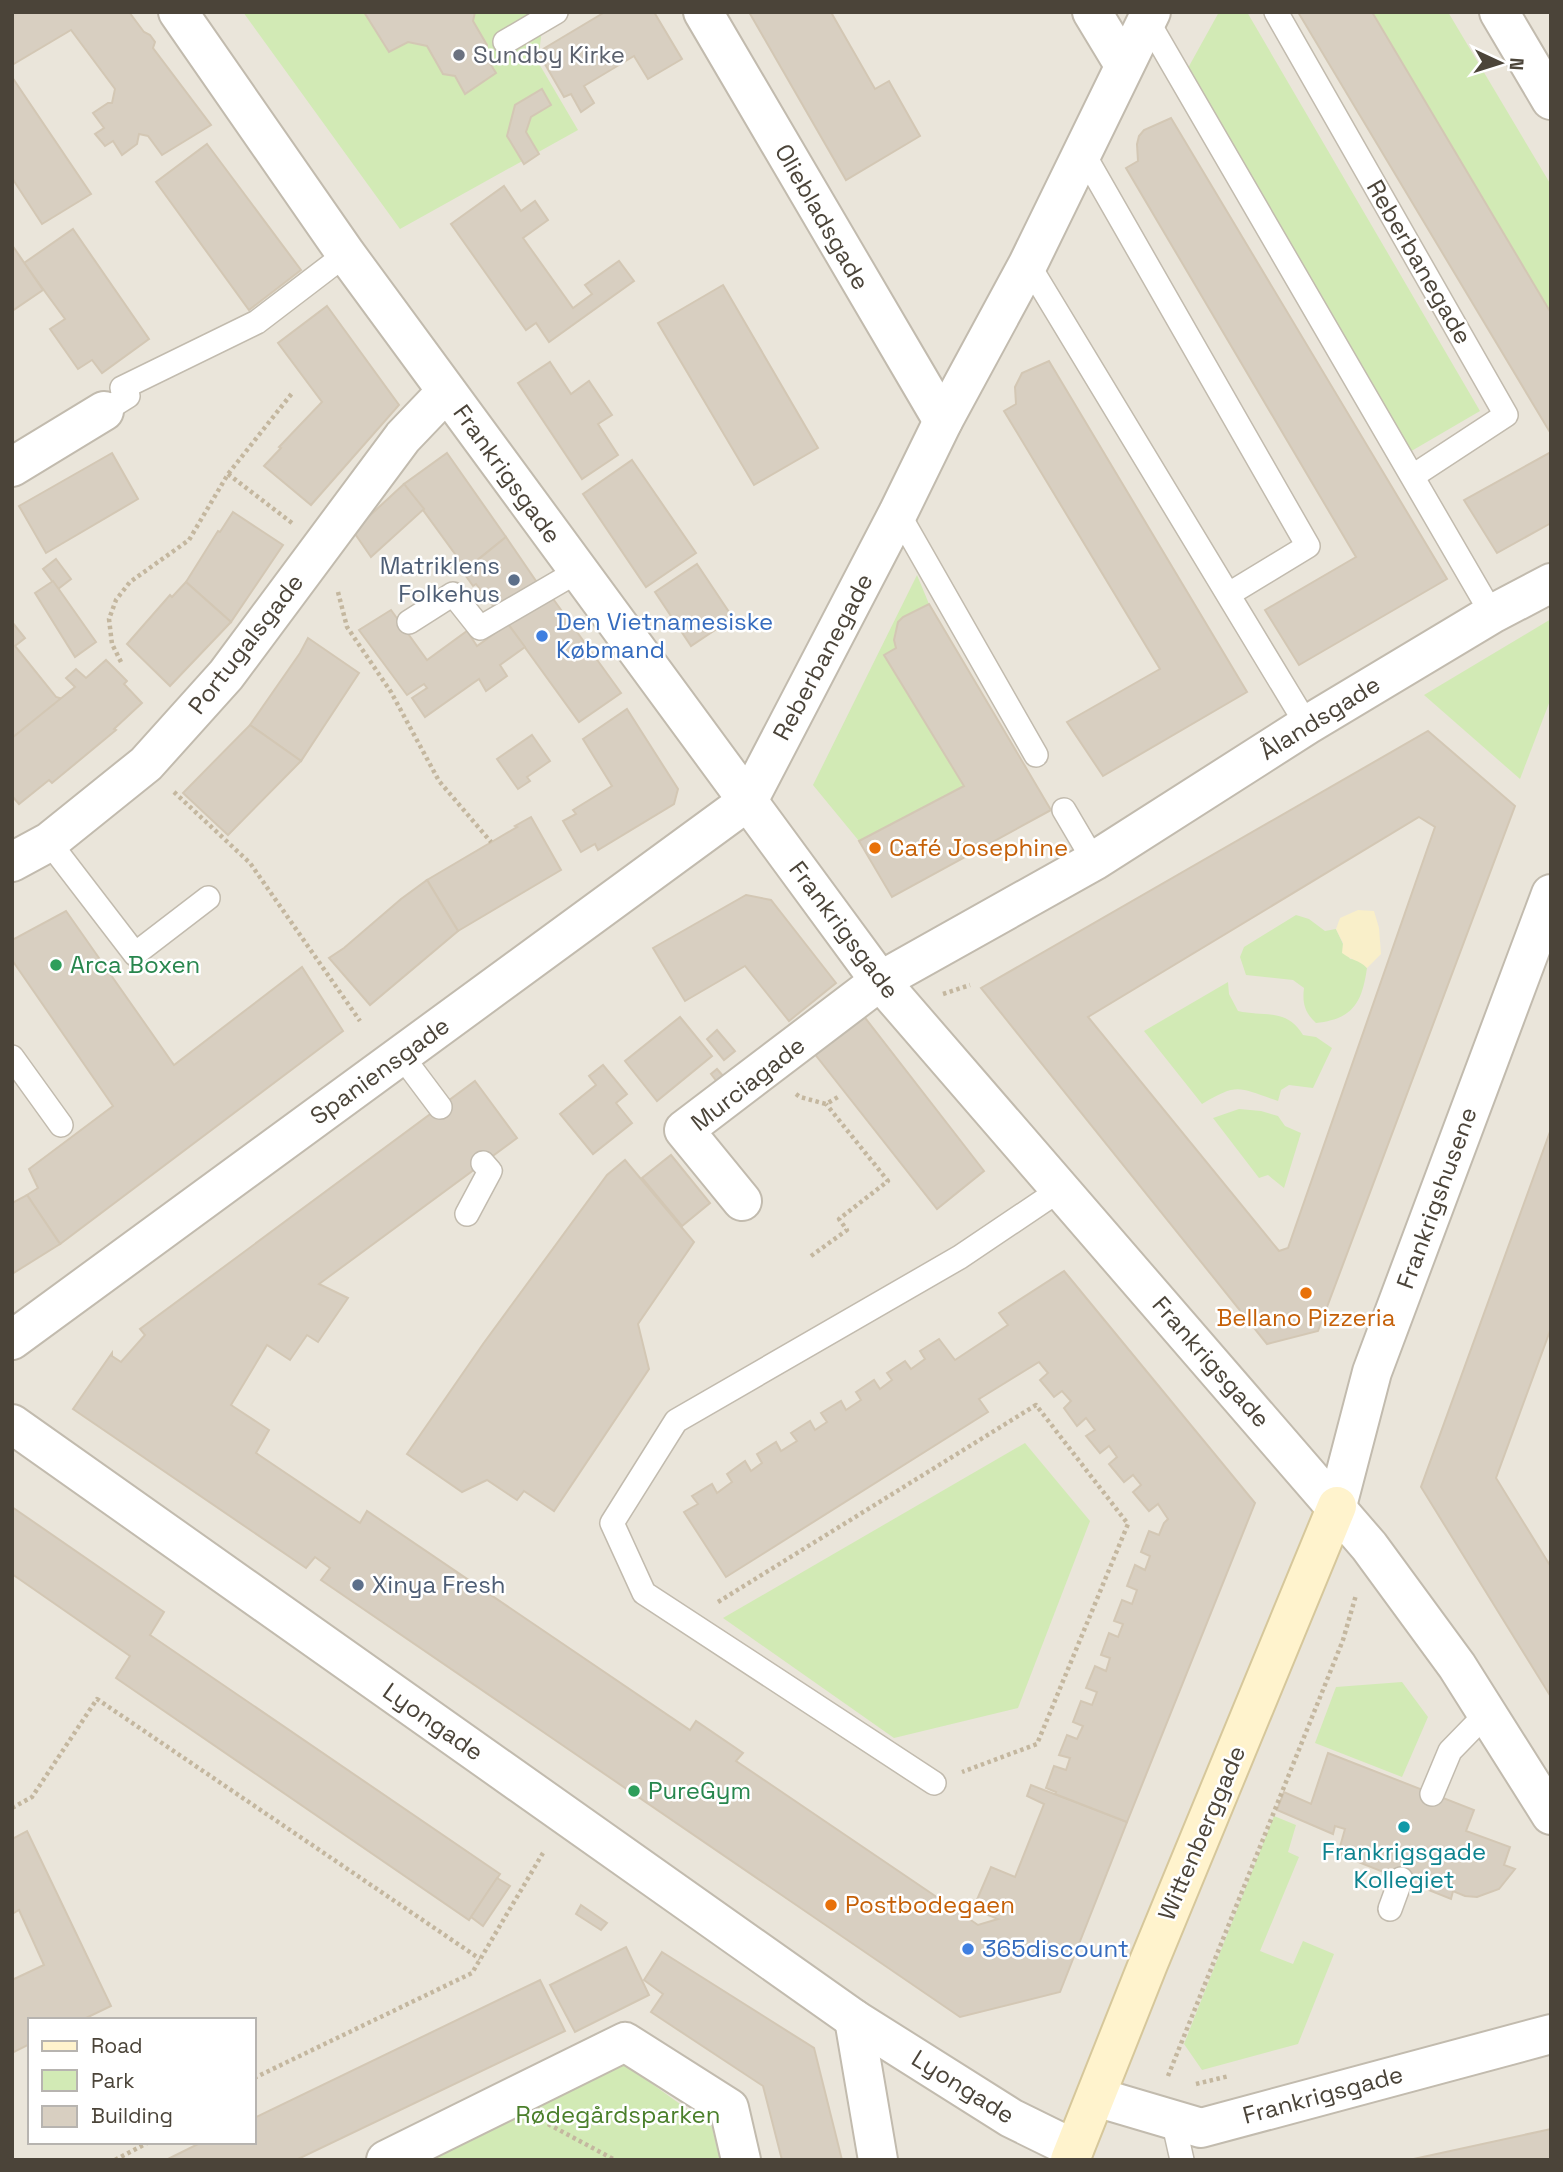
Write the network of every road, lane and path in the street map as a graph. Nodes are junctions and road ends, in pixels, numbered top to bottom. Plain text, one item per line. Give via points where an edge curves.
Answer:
1 (178, 12) edge
2 (556, 12) edge
3 (703, 12) edge
4 (1092, 12) edge
5 (1276, 12) edge
6 (1499, 12) edge
7 (1149, 16) edge
8 (505, 42) dead end
9 (1124, 65) junction
10 (1551, 100) edge
11 (1083, 153) junction
12 (346, 254) junction
13 (1028, 264) junction
14 (293, 392) dead end
15 (446, 392) junction
16 (104, 411) joint
17 (943, 421) junction
18 (12, 467) edge
19 (228, 474) junction
20 (1413, 476) junction
21 (898, 513) junction
22 (319, 549) junction
23 (578, 572) junction
24 (1551, 583) edge
25 (1229, 594) junction
26 (1492, 614) junction
27 (409, 622) dead end
28 (121, 662) dead end
29 (1307, 725) junction
30 (1036, 755) dead end
31 (146, 764) junction
32 (748, 801) junction
33 (1064, 810) dead end
34 (49, 842) junction
35 (491, 842) dead end
36 (1094, 861) junction
37 (12, 862) edge
38 (1551, 894) edge
39 (208, 898) dead end
40 (880, 981) junction
41 (360, 1021) dead end
42 (401, 1055) junction
43 (12, 1057) edge
44 (827, 1104) dead end
45 (440, 1107) dead end
46 (61, 1125) dead end
47 (483, 1163) dead end
48 (1061, 1189) junction
49 (743, 1201) dead end
50 (467, 1214) dead end
51 (811, 1256) dead end
52 (12, 1340) edge
53 (12, 1424) edge
54 (1337, 1506) junction
55 (1369, 1546) junction
56 (687, 1621) junction
57 (1487, 1713) junction
58 (934, 1783) joint
59 (1432, 1794) dead end
60 (12, 1808) edge
61 (1551, 1815) edge
62 (543, 1853) dead end
63 (1401, 1879) dead end
64 (1390, 1909) dead end
65 (480, 1959) junction
66 (854, 2019) junction
67 (1551, 2034) edge
68 (1241, 2072) dead end
69 (256, 2077) edge
70 (1167, 2080) dead end
71 (1096, 2097) junction
72 (1181, 2103) junction
73 (536, 2128) dead end
74 (145, 2144) edge
75 (1072, 2155) edge
76 (115, 2160) edge
77 (386, 2160) edge
78 (615, 2160) edge
79 (741, 2160) edge
80 (878, 2160) edge
81 (1182, 2160) edge

1 - 12 street, Frankrigsgade
2 - 8 lane
3 - 17 street, Oliebladsgade
4 - 9 street
5 - 20 lane, Reberbanegade via 1506,415
6 - 10 street
7 - 9 street, Reberbanegade
7 - 20 lane, Reberbanegade
9 - 11 street, Reberbanegade
11 - 13 street, Reberbanegade
11 - 25 lane via 1308,546
12 - 15 street, Frankrigsgade
12 - 16 lane via 257,322 122,388 128,396
13 - 17 street, Reberbanegade
13 - 25 lane
14 - 19 path
15 - 22 street, Portugalsgade via 403,437
15 - 23 street, Frankrigsgade
16 - 18 street
17 - 21 street, Reberbanegade
19 - 22 path via 308,535
19 - 28 path via 189,540 130,582 116,600 110,619
20 - 26 lane, Reberbanegade
21 - 30 lane
21 - 32 street, Reberbanegade
22 - 31 street, Portugalsgade via 226,676
22 - 35 path via 328,557 347,627 391,692 439,782
23 - 27 lane via 480,628 453,594
23 - 32 street, Frankrigsgade
24 - 26 street, Ålandsgade
25 - 29 lane
26 - 29 street, Ålandsgade
29 - 36 street, Ålandsgade
31 - 34 street, Portugalsgade
31 - 41 path via 250,863
32 - 40 street, Frankrigsgade
32 - 42 street, Spaniensgade
33 - 36 lane
34 - 37 street, Portugalsgade
34 - 39 lane via 135,954
36 - 40 street, Ålandsgade
38 - 54 street, Frankrigshusene via 1372,1372
40 - 48 street, Frankrigsgade
40 - 49 street, Murciagade via 684,1130
42 - 45 lane
42 - 52 street, Spaniensgade
43 - 46 lane
44 - 51 path via 888,1181 839,1219 848,1230
47 - 50 lane via 490,1171
48 - 54 street, Frankrigsgade
48 - 56 lane via 960,1257 676,1421 612,1523 644,1593
53 - 66 street, Lyongade
54 - 55 street, Frankrigsgade
54 - 71 street, Wittenberggade
55 - 57 street, Frankrigsgade
55 - 70 path via 1343,1640
56 - 58 lane
56 - 58 path via 1036,1405 1128,1524 1037,1744
57 - 59 lane via 1450,1751
57 - 61 street, Frankrigsgade
60 - 65 path via 32,1797 97,1699
62 - 65 path
63 - 64 lane
65 - 69 path via 472,1973
66 - 75 street, Lyongade
66 - 80 street
67 - 72 street, Frankrigsgade via 1201,2129
68 - 72 path
71 - 72 street, Frankrigsgade
71 - 75 street, Wittenberggade
72 - 81 lane
73 - 78 path via 546,2123
74 - 76 path
77 - 79 street via 625,2042 729,2108

